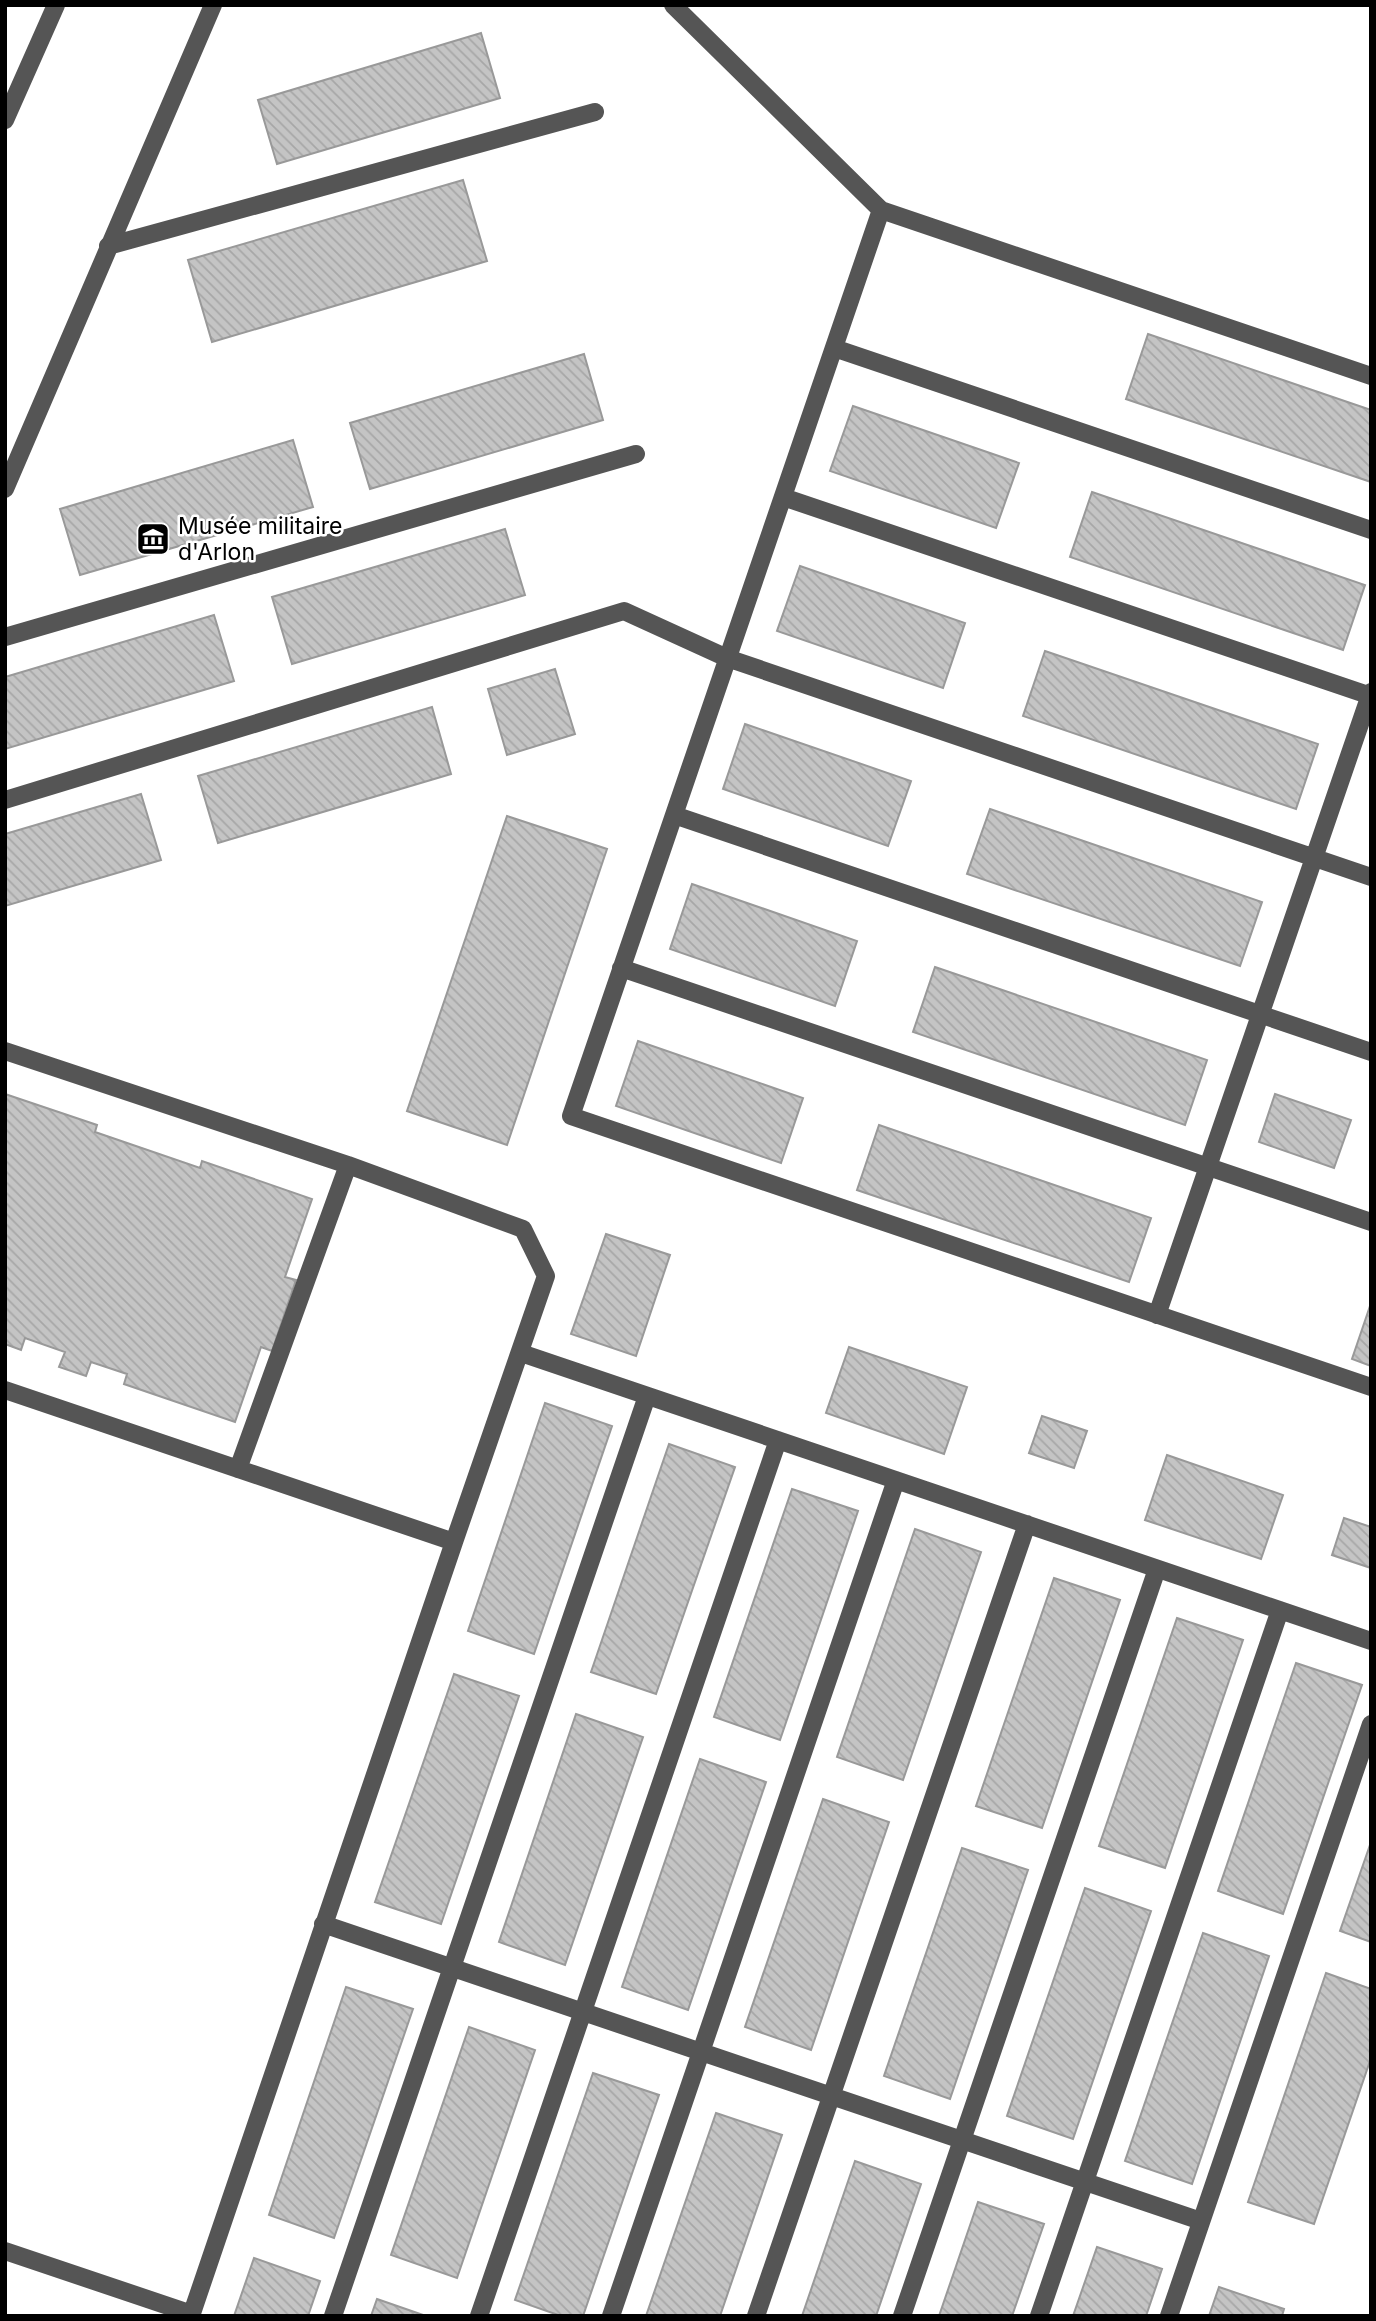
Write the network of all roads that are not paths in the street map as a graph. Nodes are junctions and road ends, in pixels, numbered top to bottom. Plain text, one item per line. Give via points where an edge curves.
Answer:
1 (56, 5) edge
2 (213, 5) edge
3 (673, 5) edge
4 (595, 112) dead end
5 (5, 120) edge
6 (881, 210) junction
7 (108, 246) junction
8 (834, 348) junction
9 (1371, 376) edge
10 (635, 454) dead end
11 (5, 489) edge
12 (783, 497) junction
13 (1371, 530) edge
14 (5, 637) edge
15 (727, 658) junction
16 (1370, 695) edge
17 (5, 800) edge
18 (674, 815) junction
19 (1314, 857) junction
20 (1371, 877) edge
21 (621, 968) junction
22 (1260, 1014) junction
23 (5, 1051) edge
24 (1371, 1052) edge
25 (348, 1165) junction
26 (1208, 1167) junction
27 (1371, 1222) edge
28 (1157, 1315) junction
29 (520, 1353) junction
30 (1371, 1387) edge
31 (5, 1390) edge
32 (647, 1396) junction
33 (778, 1440) junction
34 (238, 1469) junction
35 (896, 1480) junction
36 (1027, 1524) junction
37 (454, 1542) junction
38 (1157, 1569) junction
39 (1280, 1610) junction
40 (1371, 1641) edge
41 (1371, 1724) edge
42 (323, 1924) junction
43 (452, 1968) junction
44 (583, 2012) junction
45 (701, 2052) junction
46 (831, 2096) junction
47 (962, 2140) junction
48 (1085, 2182) junction
49 (1201, 2221) junction
50 (5, 2251) edge
51 (191, 2315) edge
52 (333, 2316) edge
53 (479, 2316) edge
54 (611, 2316) edge
55 (756, 2316) edge
56 (902, 2316) edge
57 (1039, 2316) edge
58 (1169, 2316) edge

1 - 5 lane
2 - 7 lane
3 - 6 lane
4 - 7 lane
6 - 8 lane
6 - 9 lane
7 - 11 lane
8 - 12 lane
8 - 13 lane
10 - 14 lane
12 - 15 lane
12 - 16 lane
15 - 17 lane via 624,611
15 - 18 lane
15 - 19 lane
16 - 19 lane
18 - 21 lane
18 - 22 lane
19 - 20 lane
19 - 22 lane
21 - 26 lane
21 - 28 lane via 571,1116
22 - 24 lane
22 - 26 lane
23 - 25 lane
25 - 29 lane via 523,1229 546,1276
25 - 34 lane
26 - 27 lane
26 - 28 lane
28 - 30 lane
29 - 32 lane
29 - 37 lane
31 - 34 lane
32 - 33 lane
32 - 43 lane
33 - 35 lane
33 - 44 lane
34 - 37 lane
35 - 36 lane
35 - 45 lane
36 - 38 lane
36 - 46 lane
37 - 42 lane
38 - 39 lane
38 - 47 lane
39 - 40 lane
39 - 48 lane
41 - 49 lane
42 - 43 lane
42 - 51 lane
43 - 44 lane
43 - 52 lane
44 - 45 lane
44 - 53 lane
45 - 46 lane
45 - 54 lane
46 - 47 lane
46 - 55 lane
47 - 48 lane
47 - 56 lane
48 - 49 lane
48 - 57 lane
49 - 58 lane
50 - 51 lane

